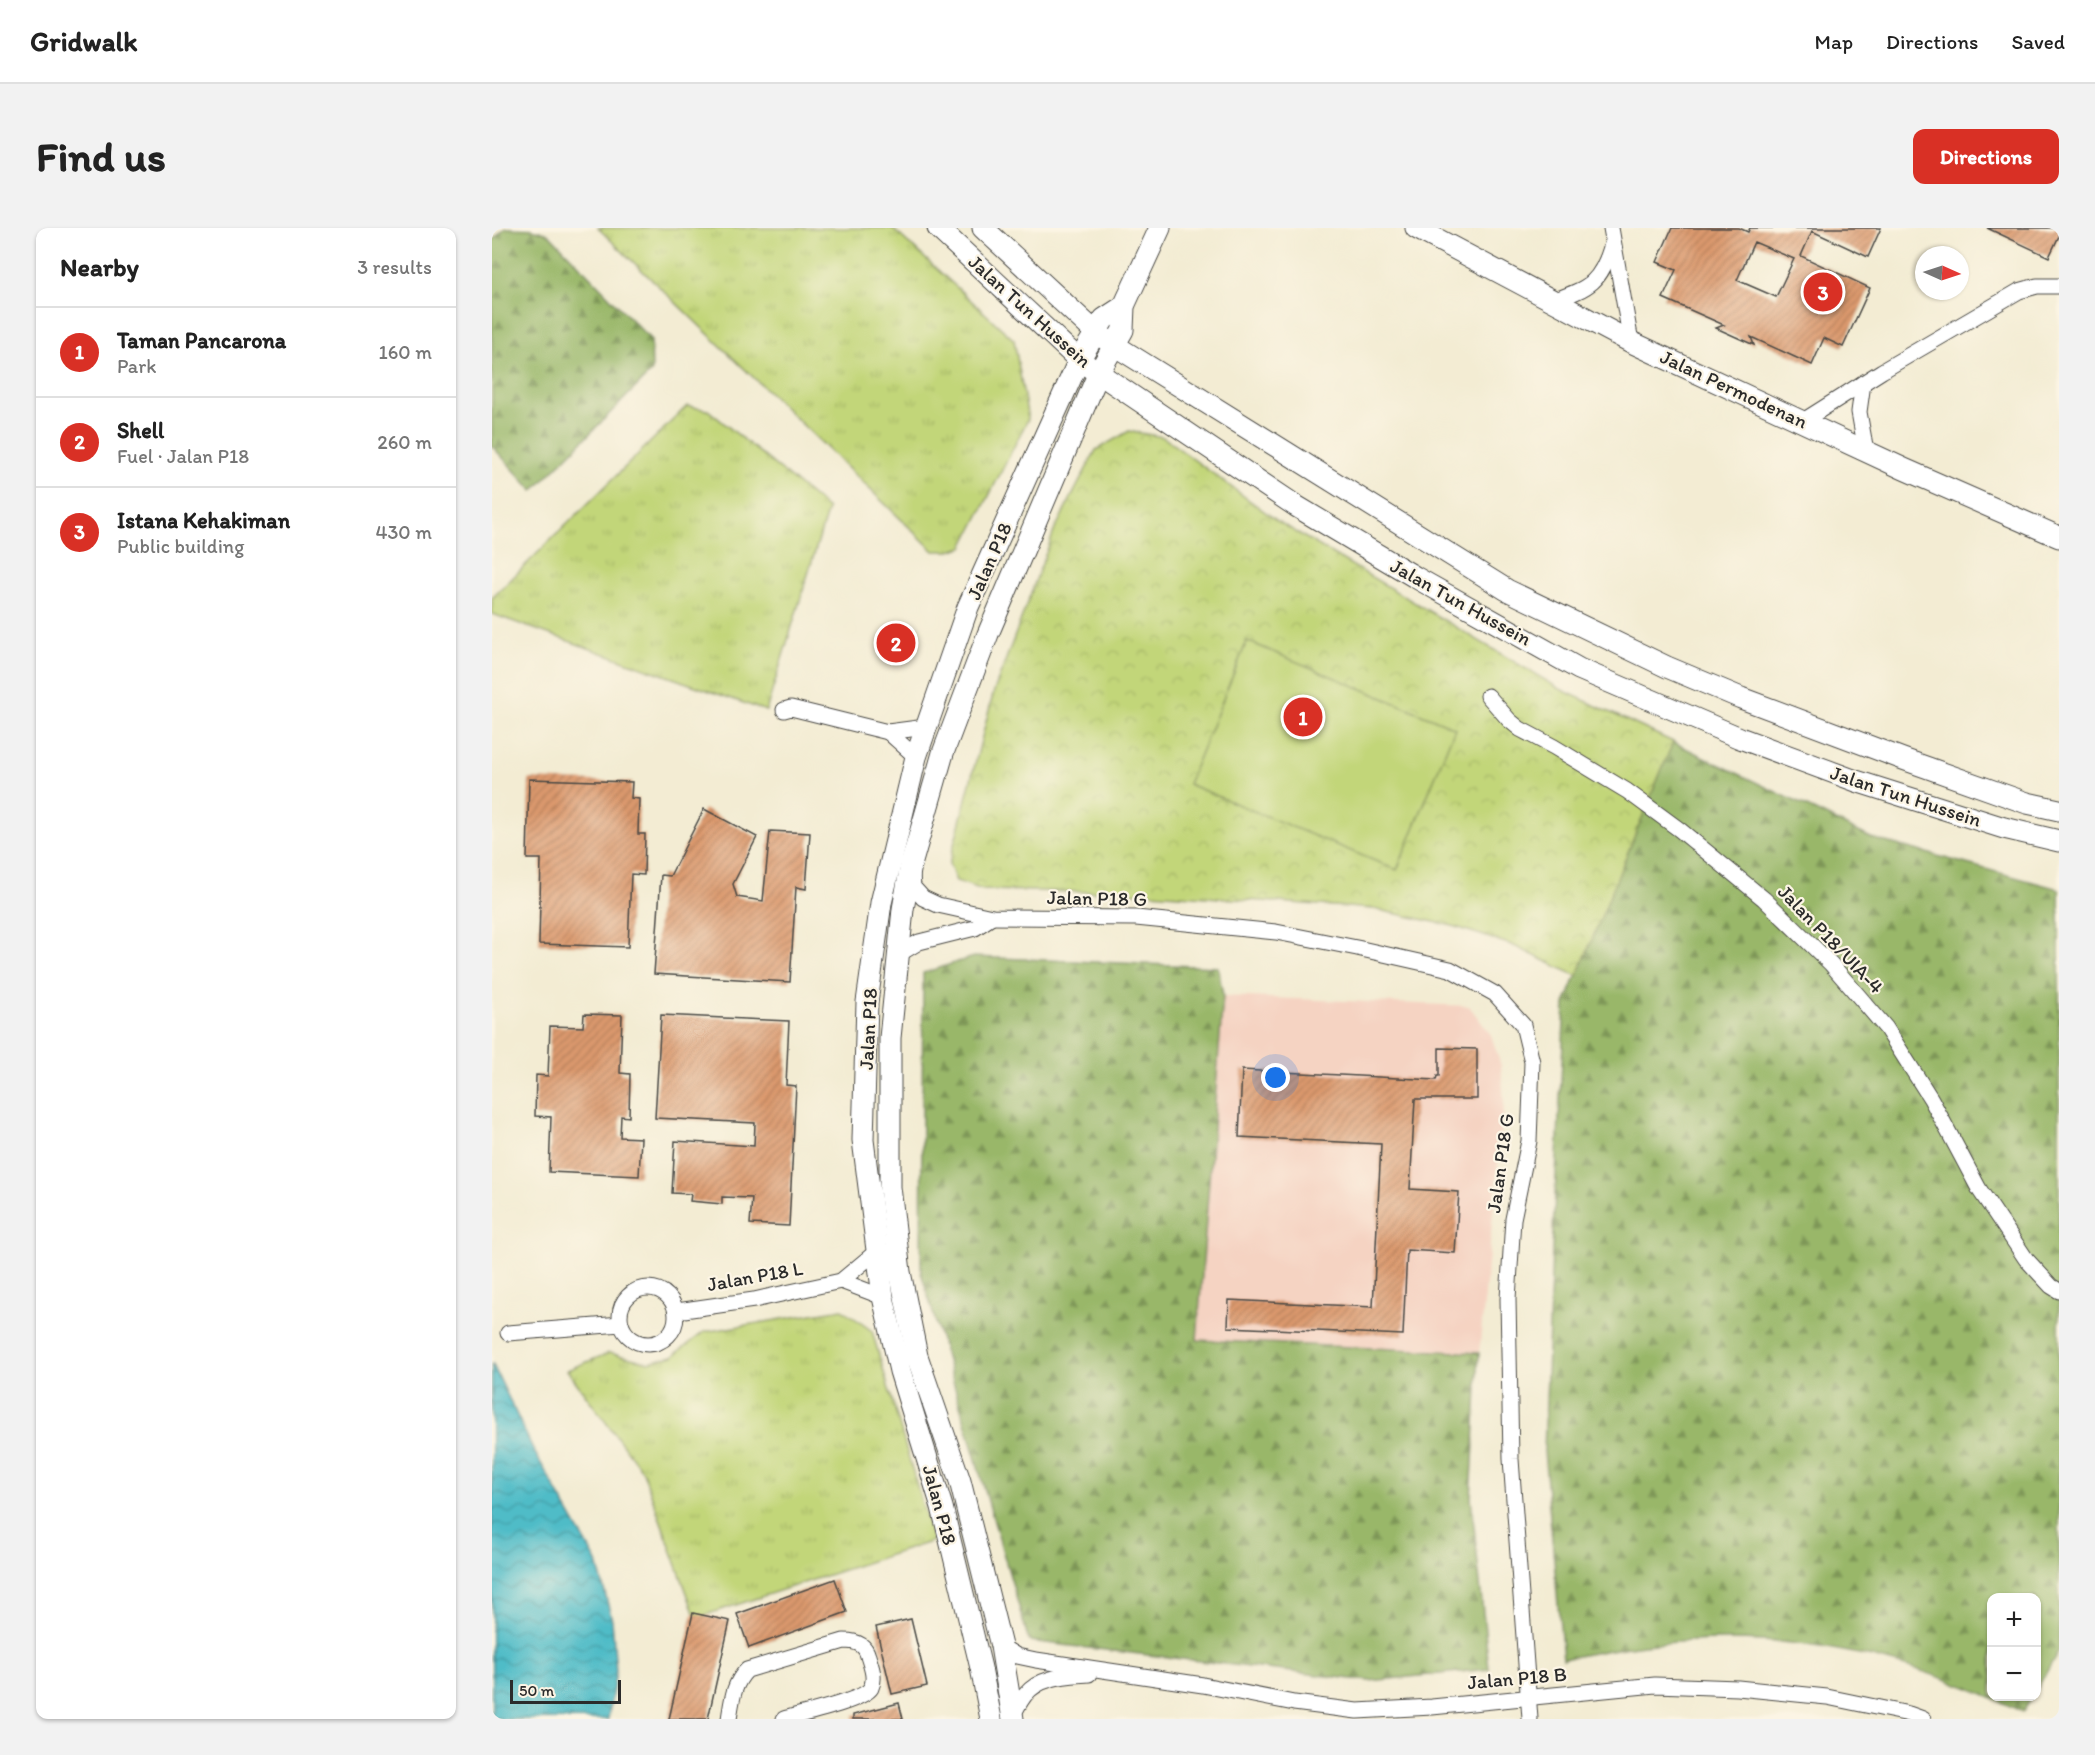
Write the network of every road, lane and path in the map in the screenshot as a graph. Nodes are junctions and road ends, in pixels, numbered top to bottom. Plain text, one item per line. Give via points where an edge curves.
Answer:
1 (938, 228) edge
2 (982, 228) edge
3 (1160, 228) edge
4 (1416, 228) edge
5 (1612, 235) edge
6 (2059, 286) edge
7 (1553, 301) junction
8 (1124, 306) junction
9 (1095, 332) junction
10 (1631, 342) junction
11 (1114, 345) junction
12 (1079, 360) junction
13 (1099, 372) junction
14 (1863, 383) junction
15 (1803, 421) junction
16 (1866, 450) junction
17 (2059, 537) edge
18 (1488, 696) dead end
19 (784, 710) dead end
20 (926, 727) junction
21 (888, 732) junction
22 (916, 757) junction
23 (2059, 808) edge
24 (2059, 841) edge
25 (911, 865) junction
26 (992, 918) junction
27 (898, 954) junction
28 (877, 1251) junction
29 (841, 1281) junction
30 (2059, 1291) edge
31 (883, 1297) junction
32 (677, 1311) junction
33 (621, 1324) junction
34 (508, 1333) dead end
35 (1001, 1646) junction
36 (1116, 1671) junction
37 (1529, 1698) junction
38 (1013, 1718) edge
39 (729, 1719) edge
40 (784, 1719) edge
41 (991, 1719) edge
42 (1530, 1719) edge
43 (1923, 1719) edge

1 - 12 street, Jalan Tun Hussein
2 - 9 street, Jalan Tun Hussein
3 - 8 street
4 - 7 street, Jalan Permodenan
5 - 7 street via 1608,260 1599,276 1584,290
5 - 10 street
6 - 14 street via 2019,291
7 - 10 street, Jalan Permodenan
8 - 9 street, Jalan P18 via 1104,319
8 - 11 street, Jalan P18 via 1123,330
9 - 11 street, Jalan Tun Hussein
9 - 12 street, Jalan P18
10 - 15 street, Jalan Permodenan
11 - 13 street, Jalan P18
11 - 23 street, Jalan Tun Hussein via 1507,590 1741,698 2027,803
12 - 13 street, Jalan Tun Hussein
12 - 20 street, Jalan P18 via 968,607
13 - 24 street, Jalan Tun Hussein via 1296,506 1580,669 1740,738 1856,781 2004,828
13 - 25 street, Jalan P18 via 988,634 947,742
14 - 15 street
14 - 16 street via 1859,412
15 - 16 street, Jalan Permodenan
16 - 17 street, Jalan Permodenan
18 - 30 street, Jalan P18/UIA-4 via 1520,729 1627,791 1680,830 1764,899 1831,964 1886,1028 1931,1099 1979,1189 2026,1259
19 - 21 street via 791,708
20 - 21 street
20 - 22 street, Jalan P18
21 - 22 street
22 - 28 street, Jalan P18 via 881,903 867,1002 863,1140
25 - 26 street, Jalan P18 G via 913,887 923,898
25 - 27 street, Jalan P18
26 - 27 street, Jalan P18 G via 975,927 919,942
26 - 37 street, Jalan P18 G via 1136,918 1276,932 1358,948 1450,969 1495,994 1523,1025 1532,1062 1529,1141 1513,1219 1508,1299 1511,1459
27 - 35 street, Jalan P18 via 890,1038 890,1187 900,1272 917,1356 960,1480
28 - 29 street, Jalan P18 L
28 - 31 street, Jalan P18
29 - 31 street
29 - 32 street, Jalan P18 L via 754,1300
31 - 41 street, Jalan P18 via 900,1371 942,1507
32 - 33 street via 674,1328 655,1344 638,1342
32 - 33 street via 668,1294 642,1288 633,1291 622,1304
33 - 34 street
35 - 36 street, Jalan P18 B via 1017,1656
35 - 38 street, Jalan P18
36 - 37 street, Jalan P18 B via 1358,1711
36 - 38 street, Jalan P18 B via 1061,1676 1039,1683 1026,1694
37 - 42 street, Jalan P18 G
37 - 43 street, Jalan P18 B via 1655,1685 1738,1688 1827,1697
39 - 40 street via 738,1680 747,1670 844,1641 855,1641 866,1649 873,1676 870,1689 860,1698

